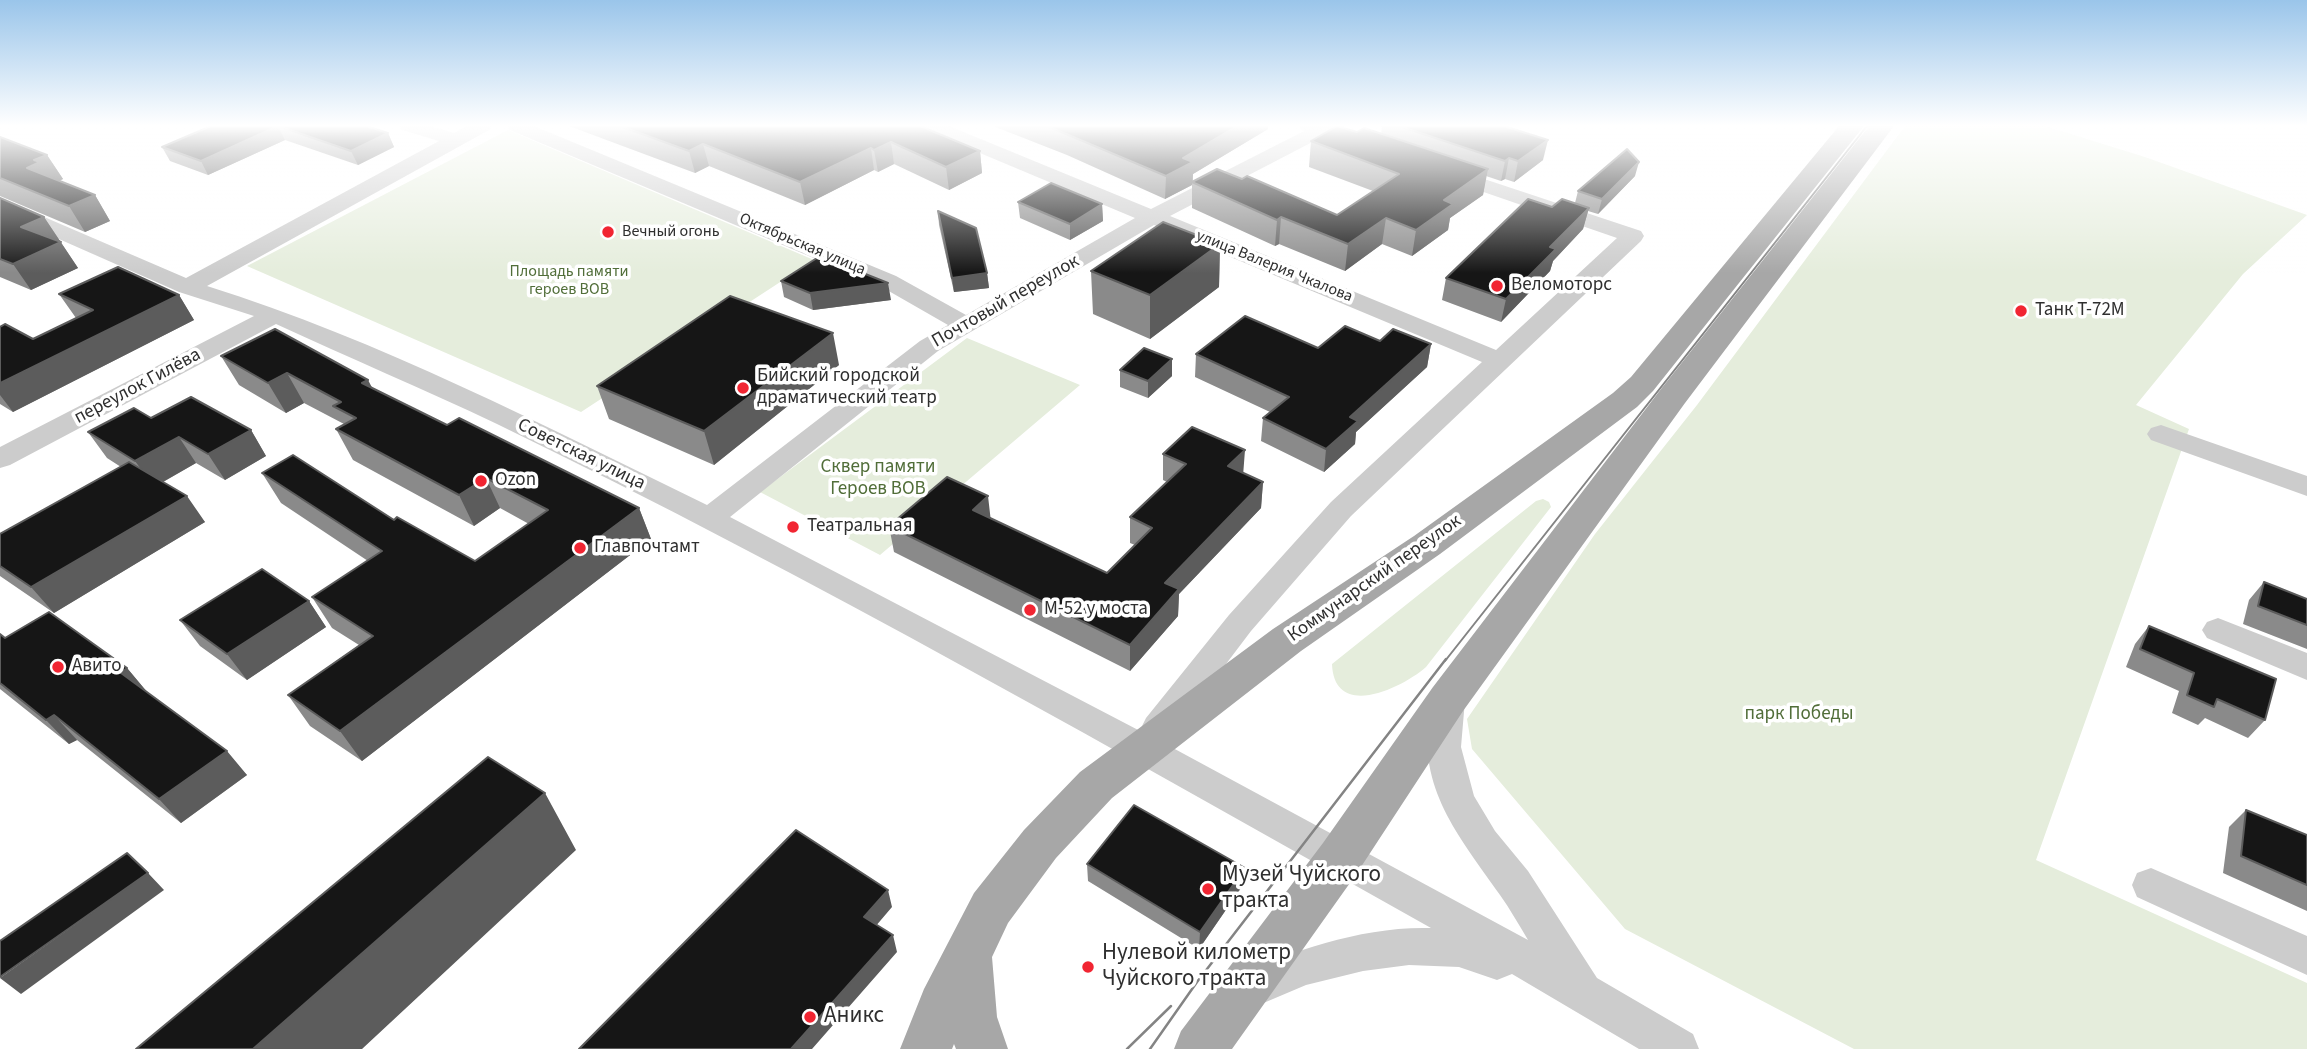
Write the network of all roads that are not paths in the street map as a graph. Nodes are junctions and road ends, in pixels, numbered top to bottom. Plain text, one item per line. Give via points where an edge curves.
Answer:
1 (392, 175) edge
2 (634, 175) edge
3 (1050, 175) edge
4 (1230, 175) edge
5 (1452, 175) edge
6 (1812, 175) edge
7 (1844, 175) edge
8 (0, 205) edge
9 (1152, 217) junction
10 (187, 287) junction
11 (275, 315) junction
12 (1714, 318) junction
13 (966, 325) junction
14 (1499, 360) junction
15 (2161, 434) dead end
16 (0, 459) edge
17 (2307, 486) edge
18 (709, 518) junction
19 (2218, 630) dead end
20 (2307, 667) edge
21 (1448, 699) junction
22 (1142, 748) junction
23 (1340, 858) junction
24 (2151, 885) dead end
25 (967, 956) junction
26 (2307, 956) edge
27 (1241, 992) junction
28 (1583, 992) junction
29 (926, 1049) edge
30 (982, 1049) edge
31 (1200, 1049) edge
32 (1678, 1049) edge

1 - 10 street
2 - 13 street, Октябрьская улица via 888,281
3 - 9 street, улица Валерия Чкалова
4 - 9 street, Почтовый переулок
5 - 14 street via 1633,236
6 - 12 main road, Коммунарский переулок via 1752,248
7 - 12 main road, Коммунарский переулок via 1780,257
8 - 10 street, Советская улица
9 - 13 street, Почтовый переулок
9 - 14 street, улица Валерия Чкалова
10 - 11 street, Советская улица
11 - 16 street, переулок Гилёва
11 - 18 street, Советская улица via 504,416
12 - 21 main road, Коммунарский переулок
12 - 22 main road, Коммунарский переулок via 1625,400
13 - 18 street, Почтовый переулок via 929,346
14 - 22 street via 1304,548
15 - 17 street
18 - 22 street, Советская улица
19 - 20 street
21 - 23 main road, Коммунарский переулок
21 - 28 street via 1443,747 1457,800
22 - 23 street, Советская улица
22 - 25 main road, Коммунарский переулок via 1096,785 1040,844 991,908
23 - 27 main road, Коммунарский переулок
23 - 28 street, Советская улица
24 - 26 street
25 - 29 main road, Коммунарский переулок
25 - 30 main road via 971,1017
27 - 28 street via 1304,967 1409,946 1459,947
27 - 31 main road, Коммунарский переулок
28 - 32 street

